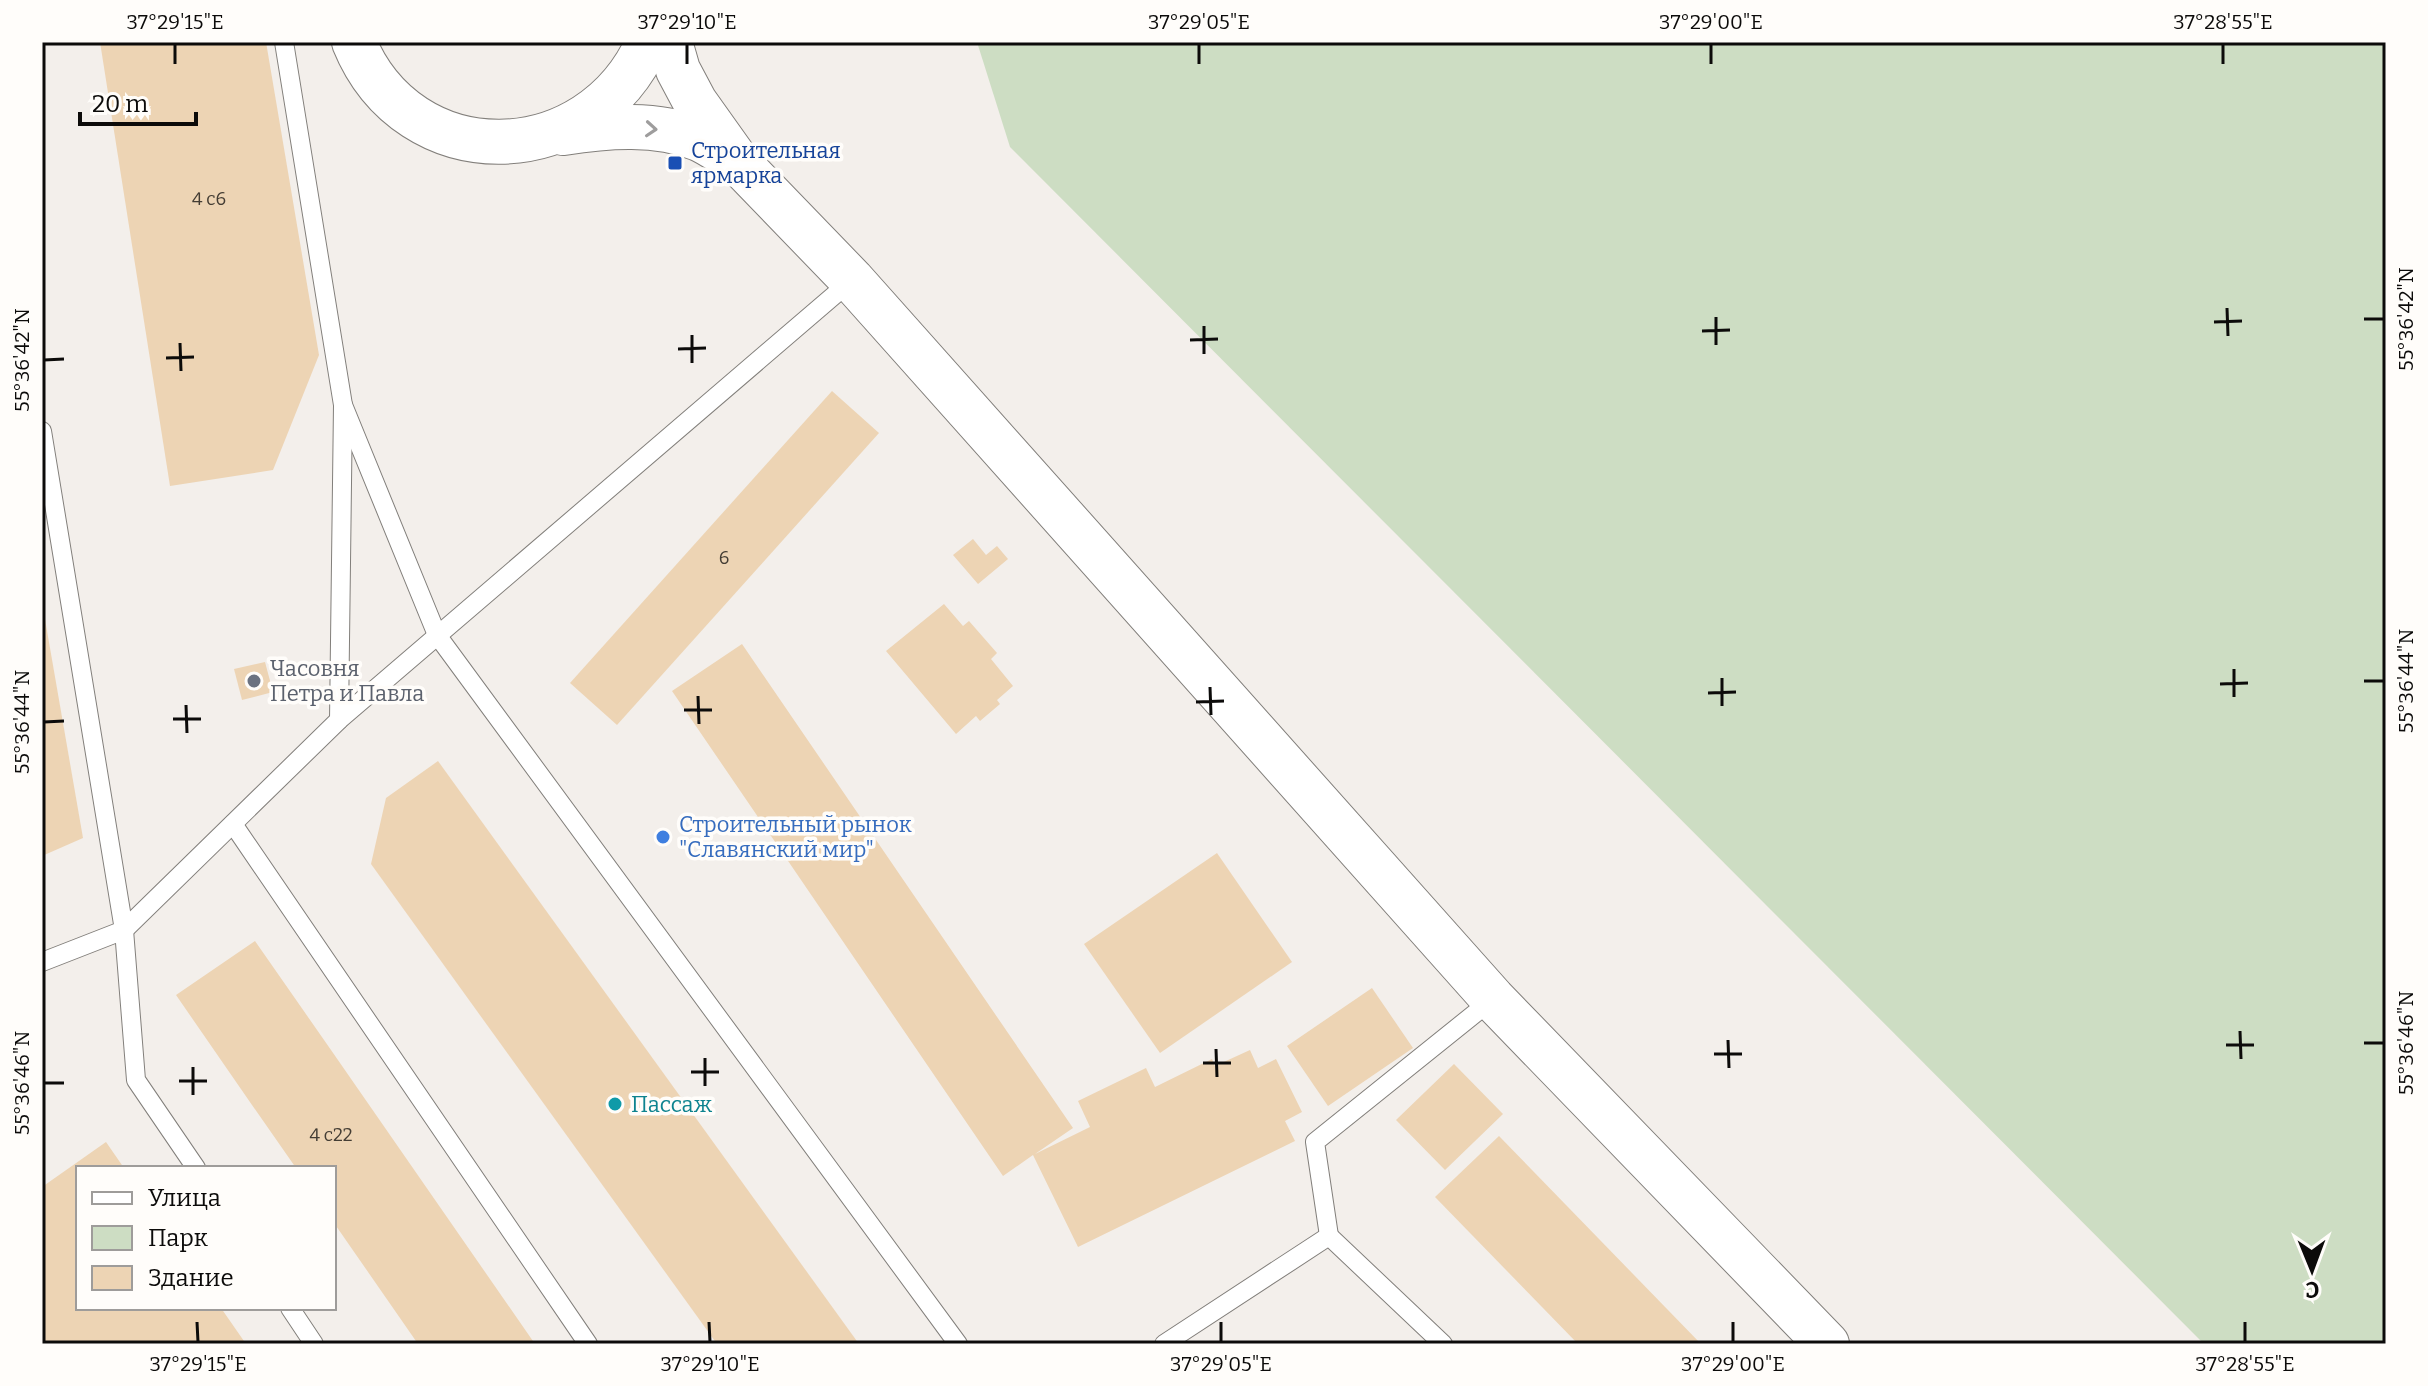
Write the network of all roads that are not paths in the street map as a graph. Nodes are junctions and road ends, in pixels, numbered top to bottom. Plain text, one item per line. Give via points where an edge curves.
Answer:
1 (284, 42) edge
2 (354, 42) edge
3 (648, 42) edge
4 (670, 42) edge
5 (545, 136) junction
6 (737, 161) junction
7 (852, 280) junction
8 (343, 405) junction
9 (42, 431) edge
10 (437, 635) junction
11 (339, 720) junction
12 (233, 824) junction
13 (124, 930) junction
14 (42, 962) edge
15 (1493, 999) junction
16 (195, 1166) edge
17 (1329, 1236) junction
18 (291, 1310) edge
19 (314, 1344) edge
20 (588, 1344) edge
21 (958, 1344) edge
22 (1164, 1344) edge
23 (1443, 1344) edge
24 (1827, 1344) edge

1 - 8 lane
2 - 5 street via 378,83 425,123 484,141
3 - 5 street via 622,86 600,107
4 - 6 street via 695,102
5 -> 6 street via 626,127 666,130 699,140
6 - 7 street
7 - 10 lane
7 - 15 street
8 - 10 lane
8 - 11 lane
9 - 13 lane
10 - 11 lane
10 - 21 lane
11 - 12 lane
12 - 13 lane
12 - 20 lane
13 - 14 lane
13 - 16 lane via 136,1080
15 - 17 lane via 1315,1142
15 - 24 street
17 - 22 lane
17 - 23 lane
18 - 19 lane

